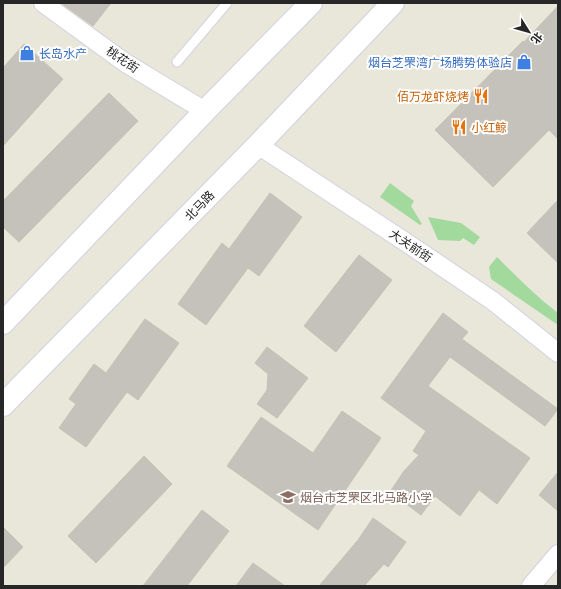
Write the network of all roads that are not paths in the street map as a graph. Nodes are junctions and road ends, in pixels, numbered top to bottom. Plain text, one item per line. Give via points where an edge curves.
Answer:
1 (43, 3) edge
2 (227, 3) edge
3 (311, 3) edge
4 (393, 3) edge
5 (177, 62) dead end
6 (205, 111) junction
7 (258, 145) junction
8 (3, 323) edge
9 (558, 354) edge
10 (3, 405) edge
11 (558, 554) edge
12 (531, 586) edge

1 - 6 street, 桃花街 via 124,62
2 - 5 lane
3 - 6 main road
4 - 7 main road, 北马路
6 - 8 main road
7 - 9 street, 大关前街 via 492,301
7 - 10 main road, 北马路
11 - 12 street

